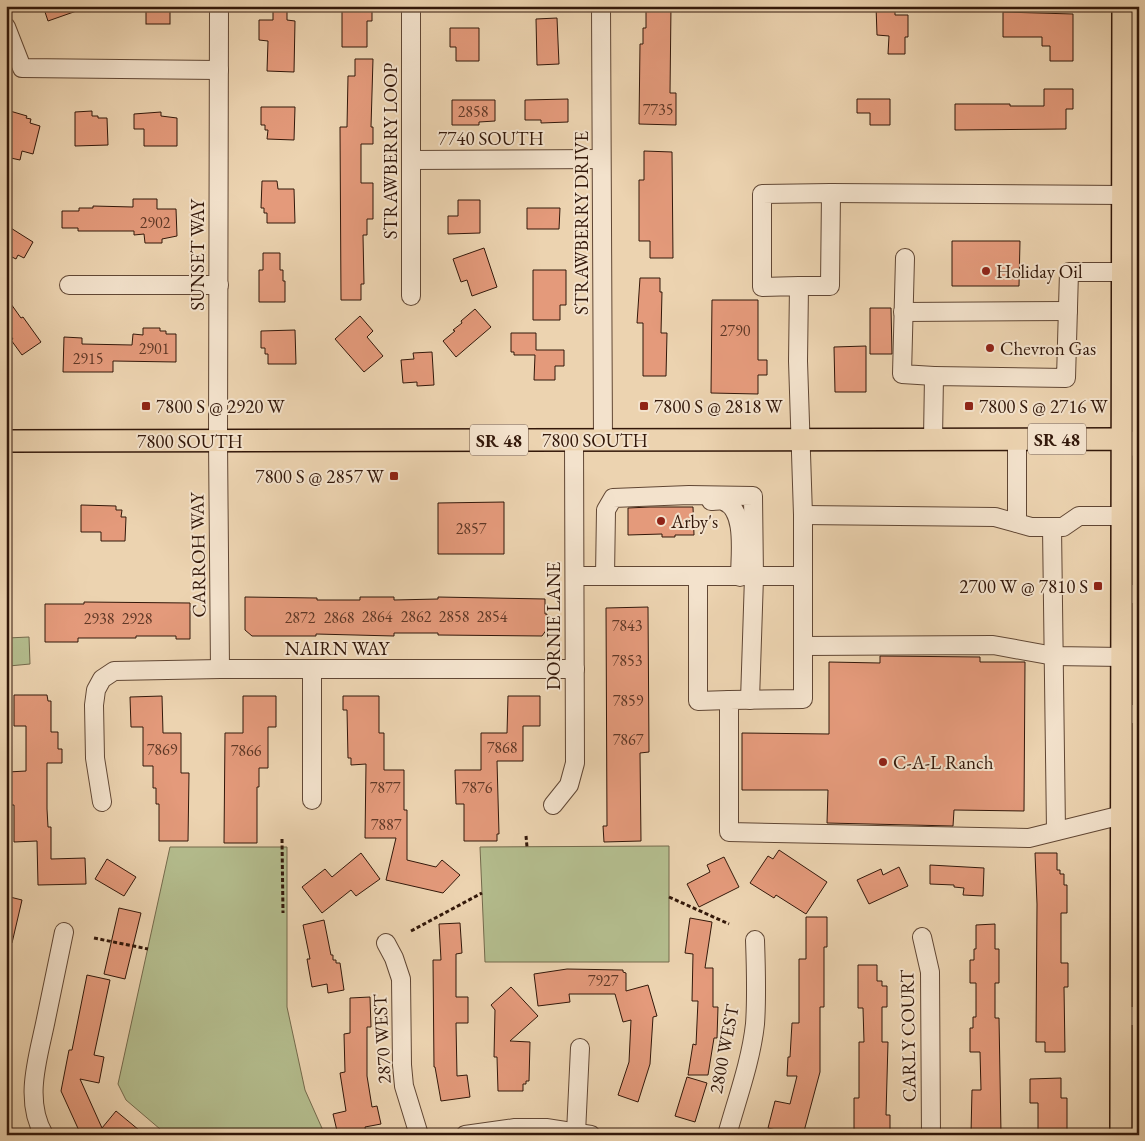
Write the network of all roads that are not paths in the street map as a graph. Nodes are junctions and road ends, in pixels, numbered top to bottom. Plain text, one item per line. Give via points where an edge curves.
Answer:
1 (219, 6) edge
2 (411, 6) edge
3 (602, 6) edge
4 (1128, 20) edge
5 (6, 26) edge
6 (219, 70) junction
7 (602, 159) junction
8 (412, 160) junction
9 (831, 193) junction
10 (1124, 195) junction
11 (1131, 250) edge
12 (904, 258) dead end
13 (1123, 272) junction
14 (69, 285) dead end
15 (219, 285) junction
16 (799, 286) junction
17 (412, 296) dead end
18 (1068, 311) junction
19 (903, 312) junction
20 (1131, 327) edge
21 (934, 376) junction
22 (933, 439) junction
23 (1017, 439) junction
24 (1133, 439) edge
25 (574, 440) junction
26 (603, 440) junction
27 (800, 440) junction
28 (6, 441) edge
29 (218, 441) junction
30 (630, 498) junction
31 (803, 515) junction
32 (1122, 516) junction
33 (1017, 523) junction
34 (1052, 527) junction
35 (574, 576) junction
36 (605, 576) junction
37 (698, 576) junction
38 (804, 576) junction
39 (747, 577) junction
40 (1130, 594) edge
41 (804, 646) junction
42 (1054, 656) junction
43 (1122, 657) junction
44 (312, 669) junction
45 (220, 670) junction
46 (575, 670) junction
47 (729, 700) junction
48 (750, 700) junction
49 (1130, 714) edge
50 (312, 800) dead end
51 (102, 802) dead end
52 (553, 805) dead end
53 (1122, 815) junction
54 (1056, 831) junction
55 (64, 932) dead end
56 (922, 937) dead end
57 (755, 940) dead end
58 (386, 943) dead end
59 (1130, 1016) edge
60 (580, 1048) dead end
61 (583, 1134) edge
62 (44, 1135) edge
63 (419, 1135) edge
64 (465, 1135) edge
65 (727, 1135) edge
66 (930, 1135) edge
67 (1121, 1135) edge

1 - 6 street, SUNSET WAY
2 - 8 street, STRAWBERRY LOOP
3 - 7 street, STRAWBERRY DRIVE
4 - 10 main road
5 - 6 street via 22,68
6 - 15 street, SUNSET WAY
7 - 8 street, 7740 SOUTH
7 - 26 street, STRAWBERRY DRIVE
8 - 17 street, STRAWBERRY LOOP
9 - 10 street
9 - 16 street via 830,286
9 - 16 street via 762,194 762,287
10 - 11 main road
11 - 13 main road
12 - 19 street
13 - 18 street via 1069,272
13 - 20 main road
14 - 15 street
15 - 29 street, SUNSET WAY
16 - 27 street
18 - 19 street
18 - 21 street via 1066,378
19 - 21 street via 902,374
20 - 24 main road
21 - 22 street
22 - 23 main road, 7800 SOUTH / SR 48
22 - 27 main road, 7800 SOUTH / SR 48
23 - 24 main road, 7800 SOUTH / SR 48
23 - 33 street
24 - 32 main road
25 - 26 main road, 7800 SOUTH / SR 48
25 - 29 main road, 7800 SOUTH / SR 48
25 - 35 street, DORNIE LANE
26 - 27 main road, 7800 SOUTH / SR 48
27 - 31 street
28 - 29 main road, 7800 SOUTH / SR 48
29 - 45 street, CARROH WAY
30 - 36 street via 613,498 606,510
30 - 39 street via 643,503 722,501 734,509 740,523
30 - 39 street via 754,496
31 - 33 street via 995,517
31 - 38 street
32 - 34 street via 1079,516 1063,527
32 - 40 main road
33 - 34 street
34 - 42 street
35 - 36 street
35 - 46 street, DORNIE LANE
36 - 37 street
37 - 39 street
37 - 47 street via 698,701
38 - 39 street
38 - 41 street
39 - 48 street
40 - 43 main road
41 - 42 street via 994,645
41 - 48 street via 804,699
42 - 43 street
42 - 54 street
43 - 49 main road
44 - 45 street, NAIRN WAY
44 - 46 street, NAIRN WAY
44 - 50 street
45 - 51 street, NAIRN WAY via 128,670 114,672 102,679 94,705 95,758
46 - 52 street, DORNIE LANE via 574,763 569,785
47 - 48 street
47 - 54 street via 729,832 1029,838
49 - 53 main road
53 - 54 street
53 - 59 main road
55 - 62 street via 34,1072 34,1102 39,1128
56 - 66 street, CARLY COURT via 930,972
57 - 65 street, 2800 WEST via 754,1024
58 - 63 street, 2870 WEST via 401,979 404,1086
59 - 67 main road
60 - 61 street
61 - 64 street via 546,1128 515,1128

